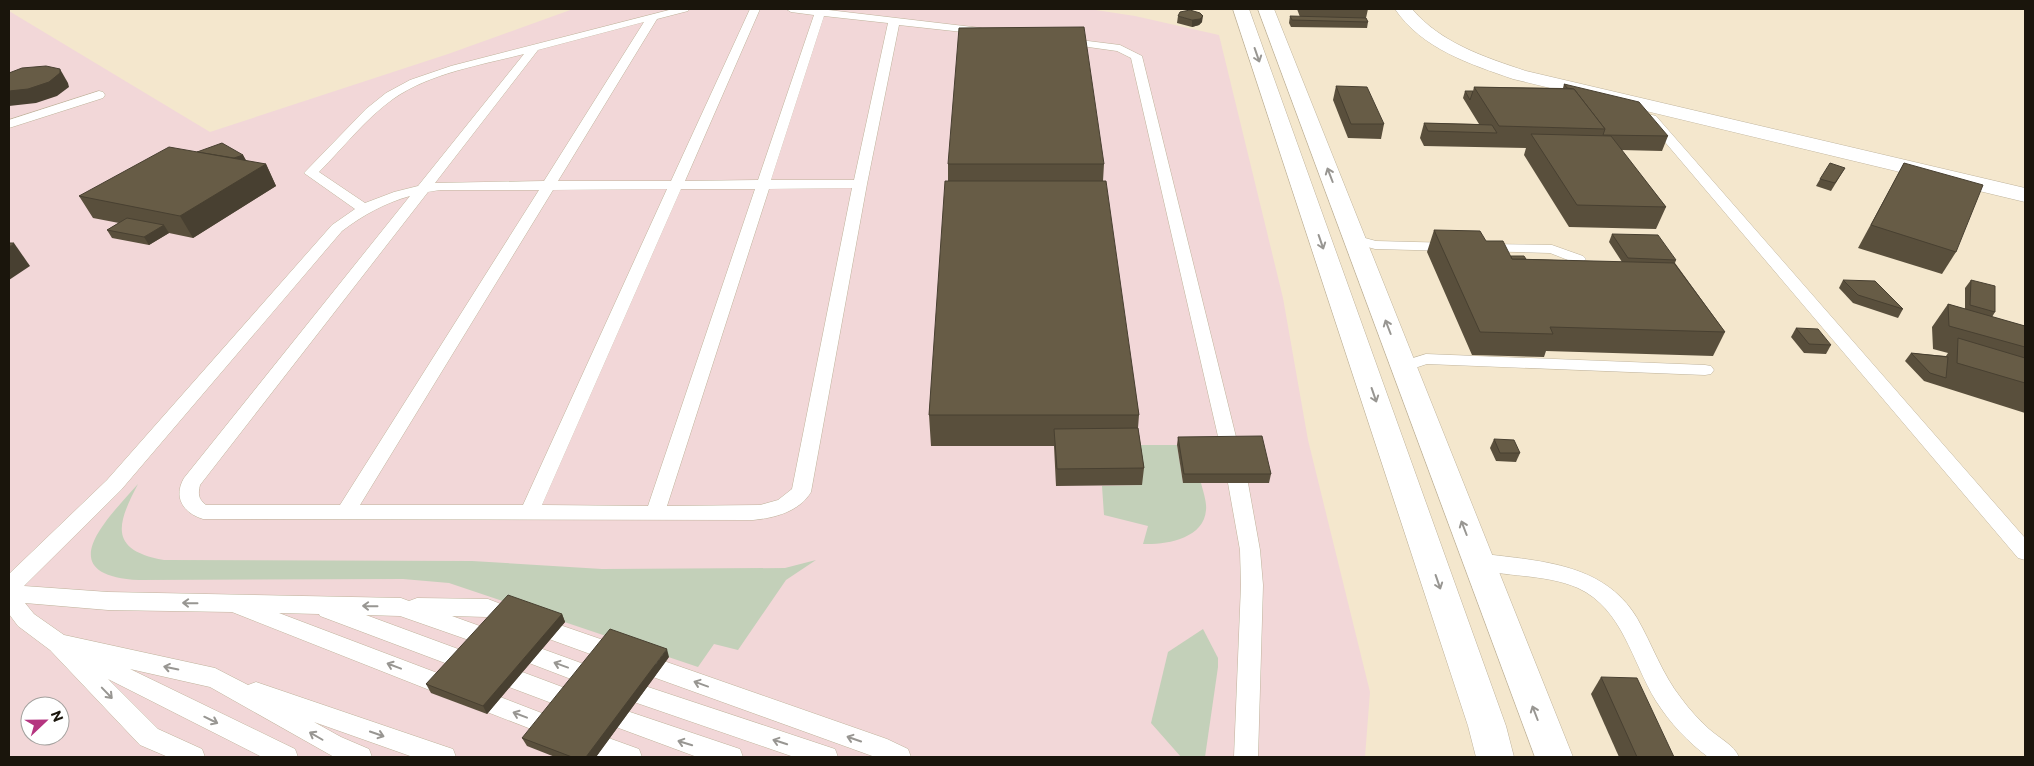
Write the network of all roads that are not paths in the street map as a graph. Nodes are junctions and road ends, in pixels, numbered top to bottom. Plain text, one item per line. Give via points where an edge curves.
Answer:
1 (684, 9) edge
2 (754, 9) edge
3 (791, 9) edge
4 (1241, 9) edge
5 (1266, 9) edge
6 (1404, 9) edge
7 (820, 12) junction
8 (653, 17) junction
9 (894, 21) junction
10 (992, 32) edge
11 (1051, 40) edge
12 (534, 48) junction
13 (99, 95) dead end
14 (1638, 104) junction
15 (9, 124) edge
16 (676, 184) junction
17 (762, 184) junction
18 (860, 184) junction
19 (550, 185) junction
20 (423, 188) junction
21 (2025, 195) edge
22 (364, 209) junction
23 (1354, 239) junction
24 (1578, 259) edge
25 (1403, 367) junction
26 (1705, 370) dead end
27 (1229, 445) edge
28 (1238, 483) edge
29 (346, 512) junction
30 (529, 513) junction
31 (655, 513) junction
32 (2025, 552) edge
33 (1477, 561) junction
34 (9, 587) edge
35 (9, 593) edge
36 (9, 599) edge
37 (229, 604) junction
38 (315, 605) junction
39 (401, 607) junction
40 (503, 614) edge
41 (557, 633) dead end
42 (483, 636) edge
43 (58, 643) junction
44 (604, 650) edge
45 (537, 656) dead end
46 (462, 660) edge
47 (660, 670) dead end
48 (584, 674) edge
49 (215, 678) junction
50 (517, 680) dead end
51 (440, 684) edge
52 (642, 695) dead end
53 (565, 698) edge
54 (495, 705) dead end
55 (624, 720) dead end
56 (544, 724) edge
57 (603, 747) dead end
58 (193, 757) edge
59 (286, 757) edge
60 (360, 757) edge
61 (444, 757) edge
62 (630, 757) edge
63 (731, 757) edge
64 (826, 757) edge
65 (899, 757) edge
66 (1246, 757) edge
67 (1495, 757) edge
68 (1554, 757) edge
69 (1727, 757) edge

1 - 8 lane
2 - 16 lane
3 - 7 lane
4 -> 67 street
23 -> 5 street
6 - 14 street via 1425,32 1488,64 1553,85
7 - 9 lane
7 - 17 lane
8 - 12 lane
8 - 19 lane
9 - 10 lane
9 - 18 lane
11 - 27 lane via 1120,48 1136,56
12 - 20 lane
12 - 22 lane via 455,68 414,83 370,112 311,173
13 - 15 lane
14 - 21 street
14 - 32 lane
16 - 17 lane
16 - 19 lane
16 - 30 lane
17 - 18 lane
17 - 31 lane
18 - 31 lane via 801,492 792,502 774,511
19 - 20 lane
19 - 29 lane
20 - 22 lane
20 - 29 lane via 191,483 187,493 189,502 203,512
22 - 34 lane via 337,228 114,485
23 - 24 lane via 1375,245 1552,250
25 -> 23 street
25 - 26 lane via 1426,360
33 -> 25 street
28 - 66 lane via 1250,550 1252,585
29 - 30 lane
30 - 31 lane
68 -> 33 street
33 - 69 lane via 1564,575 1600,591 1615,604 1625,619 1665,695 1690,725
37 -> 35 lane via 108,601
36 - 43 lane via 26,620
37 - 38 lane
51 -> 37 lane
39 -> 38 lane
38 - 46 lane
39 - 40 lane via 488,608
39 - 42 lane
41 - 44 lane
49 -> 43 lane
43 -> 58 lane via 149,737
43 -> 59 lane
48 -> 45 lane
65 -> 47 lane
60 -> 49 lane via 332,745
49 -> 61 lane
50 - 53 lane
64 -> 52 lane
56 -> 54 lane
63 -> 55 lane
57 - 62 lane

